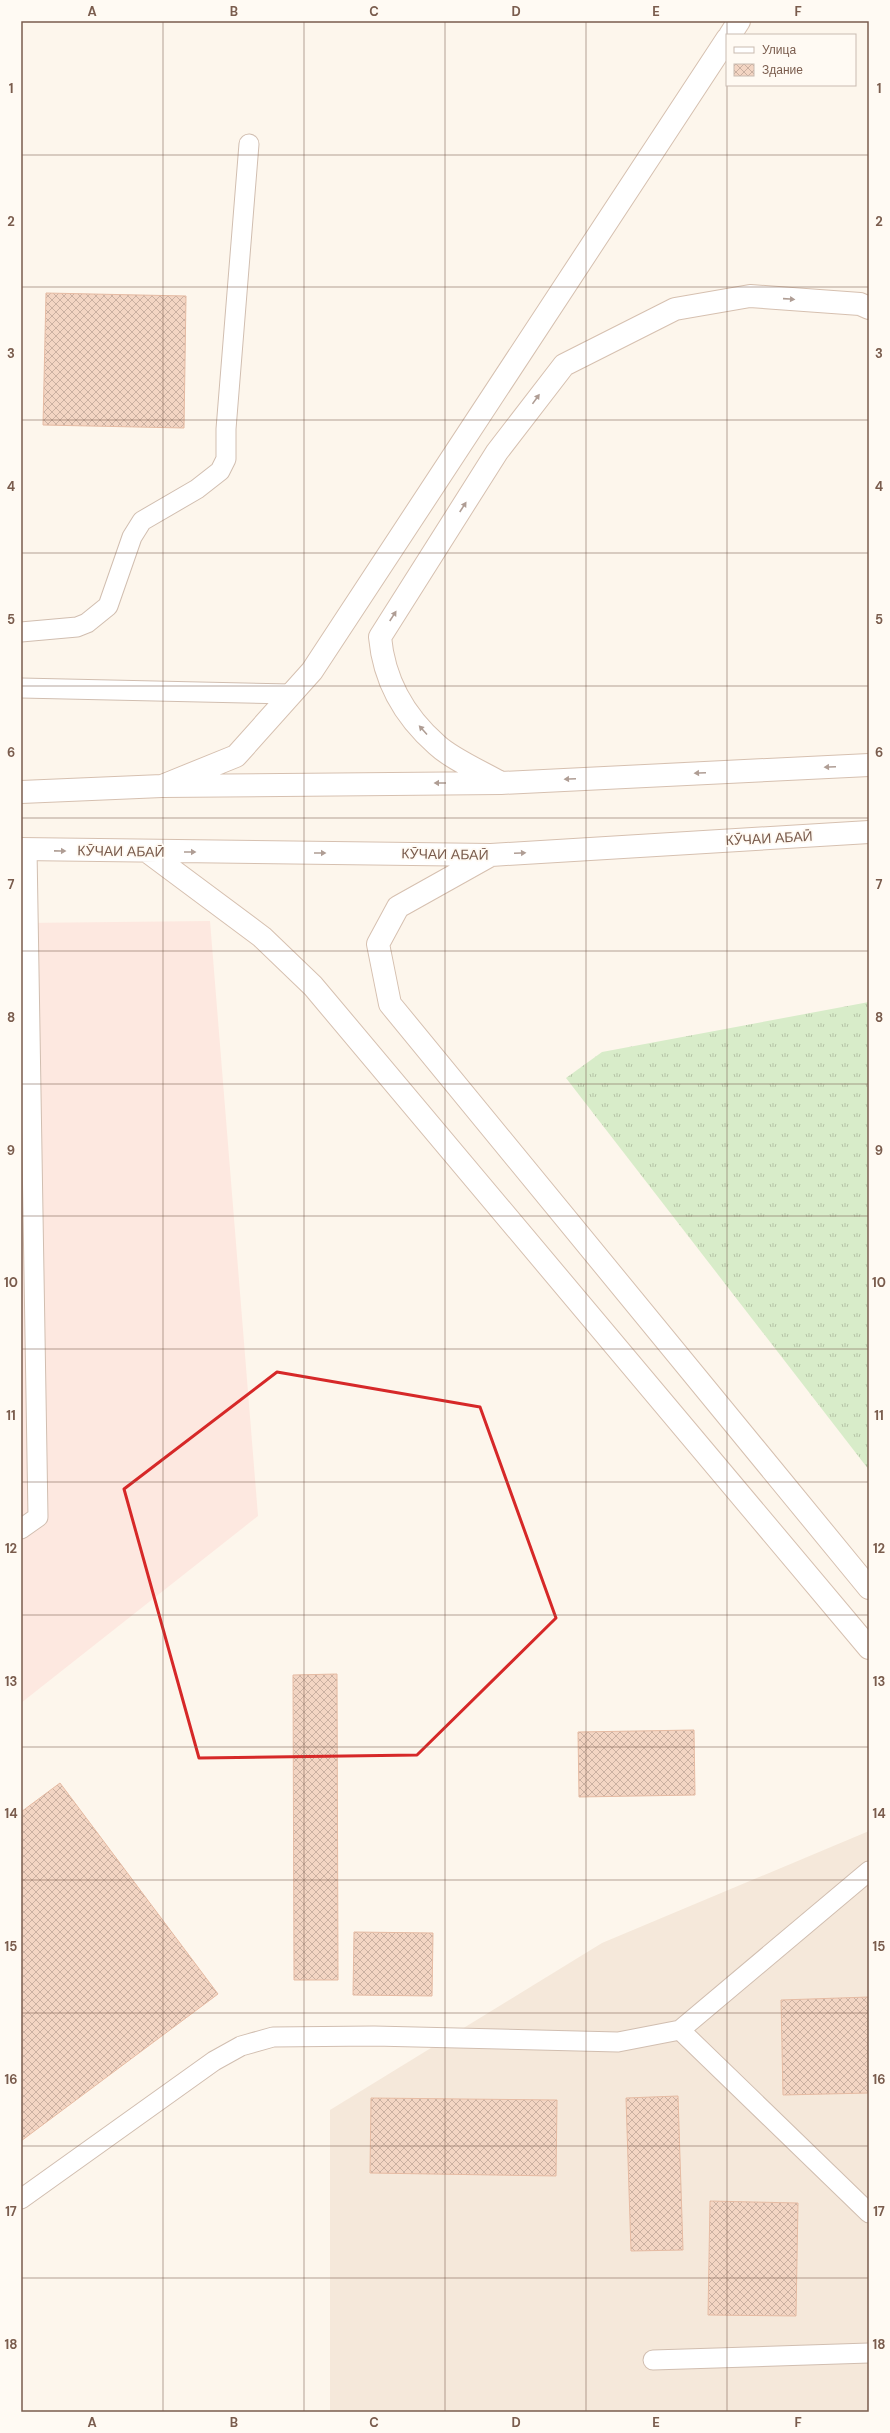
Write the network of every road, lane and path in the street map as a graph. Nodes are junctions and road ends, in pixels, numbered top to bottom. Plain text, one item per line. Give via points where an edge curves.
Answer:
1 (739, 21) edge
2 (731, 34) edge
3 (726, 41) edge
4 (249, 144) dead end
5 (869, 308) edge
6 (21, 632) edge
7 (21, 688) edge
8 (292, 694) junction
9 (869, 765) edge
10 (501, 783) junction
11 (162, 786) junction
12 (21, 792) edge
13 (869, 832) edge
14 (24, 849) edge
15 (148, 852) junction
16 (491, 855) junction
17 (21, 1529) edge
18 (869, 1588) edge
19 (869, 1648) edge
20 (869, 1871) edge
21 (680, 2030) junction
22 (21, 2199) edge
23 (869, 2214) edge
24 (869, 2354) edge
25 (653, 2360) dead end

1 - 2 main road
3 - 8 main road via 312,671
4 - 6 lane via 226,429 226,459 220,471 198,489 142,521 132,537 108,606 87,623 77,627
10 -> 5 main road via 438,746 401,706 382,663 380,637 497,452 549,383 564,365 674,309 750,296 860,304
7 - 8 lane
8 - 11 main road via 236,756
9 -> 10 main road
10 -> 11 main road
11 - 12 main road
16 -> 13 main road, КӮЧАИ АБАӢ
14 -> 15 main road, КӮЧАИ АБАӢ
14 - 17 lane via 38,1516
15 -> 16 main road, КӮЧАИ АБАӢ
15 - 19 main road via 262,937 313,986
16 - 18 main road via 398,907 378,944 390,1004
20 - 21 lane
21 - 22 lane via 618,2042 374,2036 273,2037 241,2046 214,2061
21 - 23 lane
24 - 25 lane

